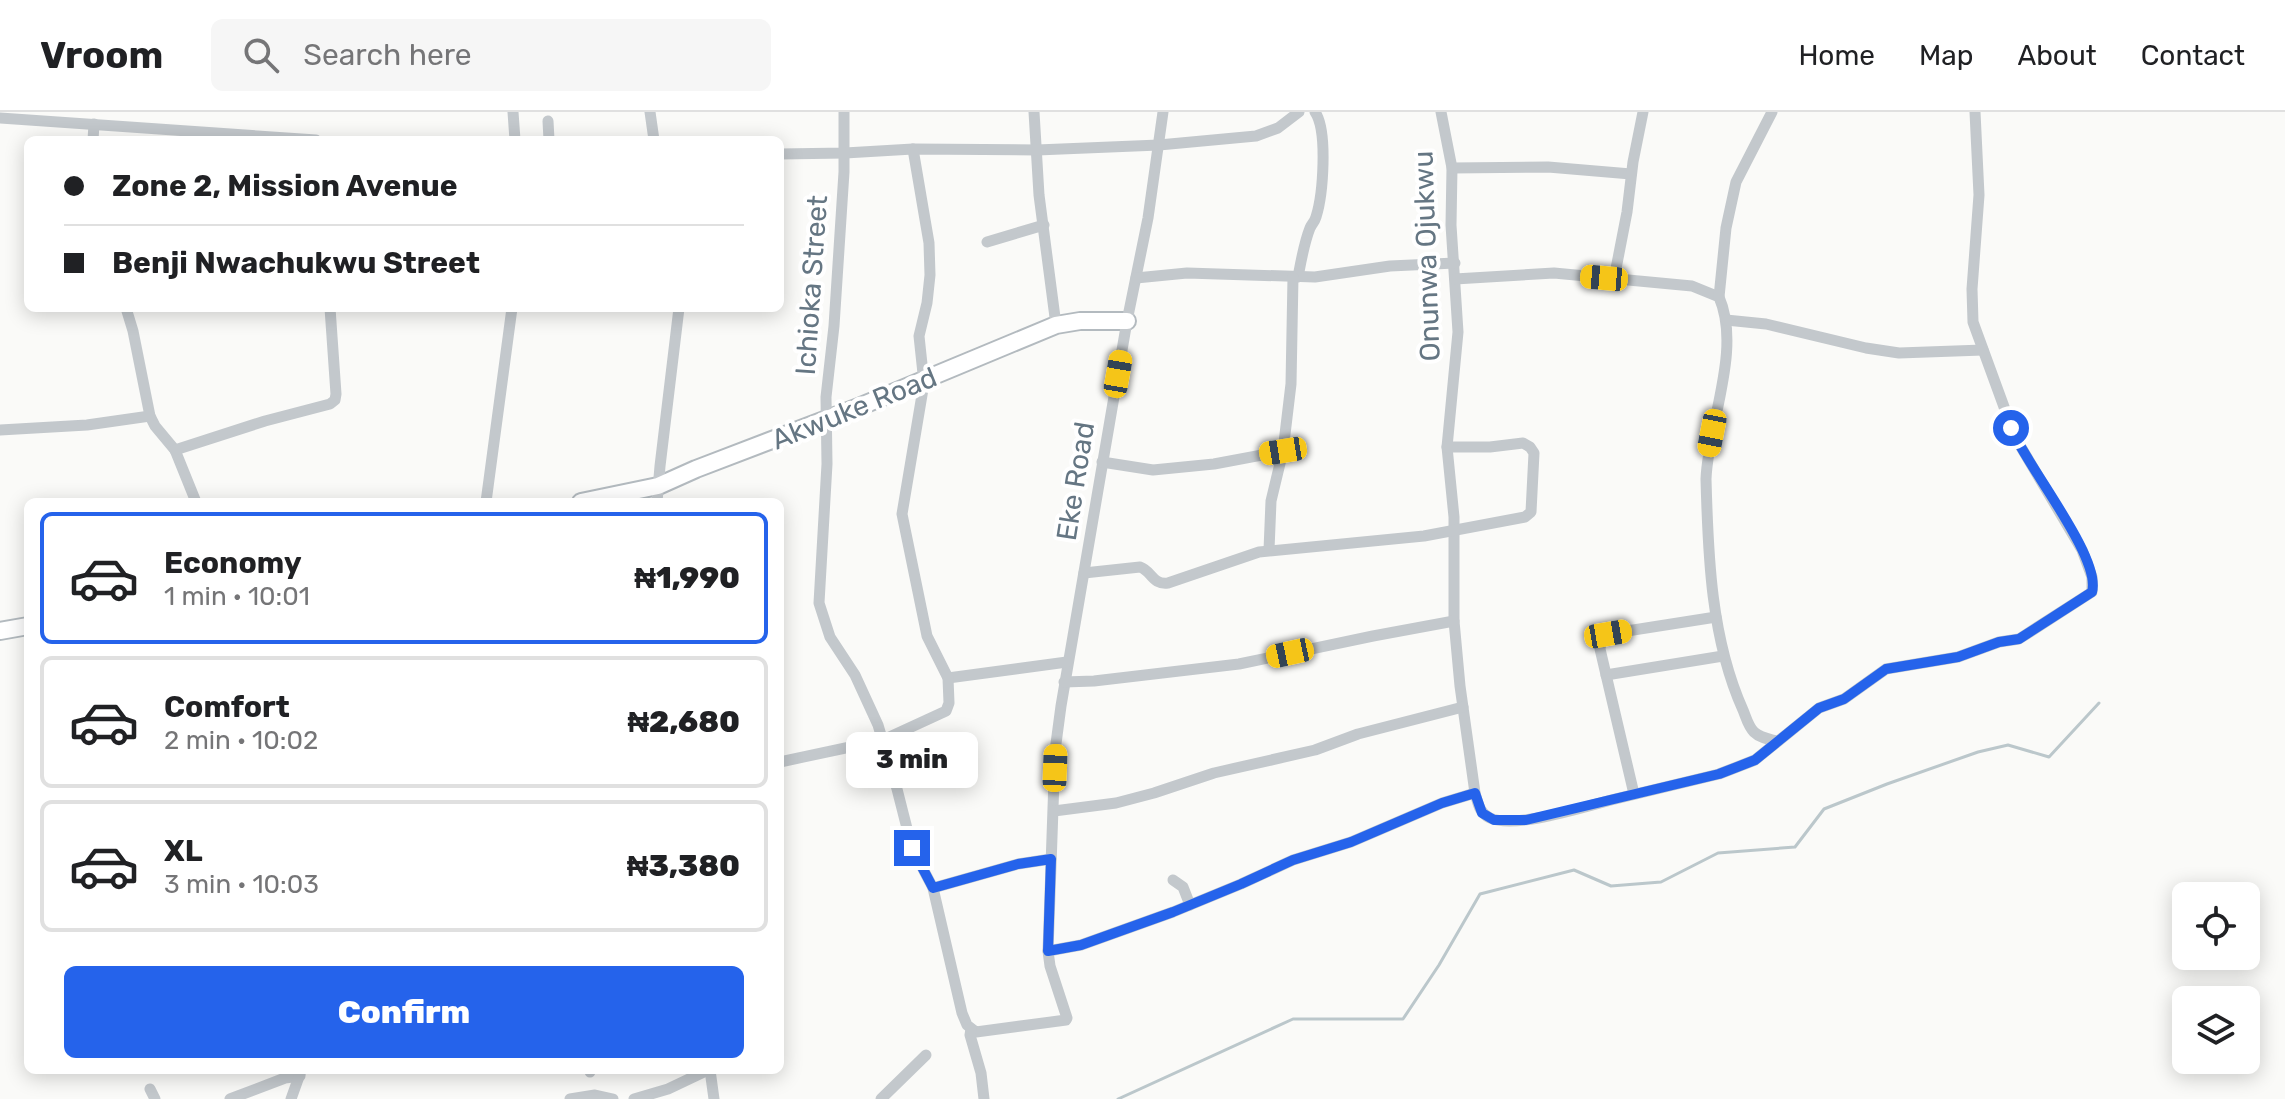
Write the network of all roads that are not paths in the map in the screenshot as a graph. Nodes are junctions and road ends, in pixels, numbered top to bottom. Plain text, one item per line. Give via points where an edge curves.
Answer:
1 (513, 112) edge
2 (650, 112) edge
3 (844, 112) edge
4 (1034, 112) edge
5 (1163, 112) edge
6 (1299, 112) edge
7 (1315, 112) edge
8 (1441, 112) edge
9 (1643, 112) edge
10 (1772, 112) edge
11 (1975, 112) edge
12 (0, 118) edge
13 (548, 121) dead end
14 (94, 124) junction
15 (93, 136) edge
16 (260, 136) edge
17 (515, 136) edge
18 (549, 136) edge
19 (653, 136) edge
20 (1159, 145) junction
21 (913, 149) junction
22 (1037, 150) junction
23 (845, 153) junction
24 (784, 154) edge
25 (1452, 168) junction
26 (1631, 174) junction
27 (1044, 225) junction
28 (987, 242) dead end
29 (1455, 263) junction
30 (1295, 277) junction
31 (1136, 278) junction
32 (1455, 279) junction
33 (1614, 279) junction
34 (1719, 297) junction
35 (127, 312) edge
36 (330, 312) edge
37 (511, 312) edge
38 (679, 312) edge
39 (1726, 320) junction
40 (1127, 321) junction
41 (1056, 325) junction
42 (1983, 350) junction
43 (924, 379) junction
44 (150, 416) junction
45 (825, 420) junction
46 (0, 430) edge
47 (1447, 447) junction
48 (175, 450) junction
49 (1283, 451) junction
50 (1102, 462) junction
51 (658, 494) edge
52 (194, 498) edge
53 (487, 498) edge
54 (620, 498) edge
55 (1455, 529) junction
56 (1269, 550) junction
57 (1084, 573) junction
58 (1716, 617) junction
59 (1454, 621) junction
60 (24, 627) edge
61 (0, 631) edge
62 (1723, 656) junction
63 (1067, 662) junction
64 (1606, 675) junction
65 (948, 678) junction
66 (1064, 682) junction
67 (1463, 707) junction
68 (883, 740) junction
69 (1777, 741) junction
70 (784, 761) edge
71 (1475, 793) junction
72 (1634, 794) junction
73 (1054, 811) junction
74 (1051, 859) junction
75 (1173, 880) dead end
76 (933, 888) junction
77 (1190, 905) junction
78 (1048, 951) junction
79 (971, 1029) junction
80 (926, 1055) dead end
81 (284, 1074) edge
82 (301, 1074) edge
83 (700, 1074) edge
84 (710, 1074) edge
85 (292, 1096) edge
86 (230, 1099) edge
87 (570, 1099) edge
88 (613, 1099) edge
89 (634, 1099) edge
90 (714, 1099) edge
91 (881, 1099) edge
92 (984, 1099) edge

1 - 17 street
2 - 19 street
3 - 23 street, Ichioka Street
4 - 22 street
5 - 20 street, Eke Road
6 - 20 street via 1256,136
7 - 30 street via 1323,143 1317,215
8 - 25 street, Onunwa Ojukwu
9 - 26 street
10 - 34 street via 1736,182
11 - 42 street via 1979,195 1972,298
12 - 14 street
13 - 18 street
14 - 15 street
14 - 16 street
20 - 22 street
20 - 31 street, Eke Road
21 - 22 street
21 - 23 street
21 - 43 street via 930,253 919,336
22 - 27 street
23 - 24 street
23 - 45 street, Ichioka Street
25 - 26 street via 1548,167
25 - 29 street, Onunwa Ojukwu
26 - 33 street
27 - 28 street
27 - 41 street
29 - 30 street
29 - 32 street, Onunwa Ojukwu
30 - 31 street via 1187,273
30 - 49 street
31 - 40 street, Eke Road
32 - 33 street via 1554,273
32 - 47 street, Onunwa Ojukwu via 1458,347
33 - 34 street via 1692,286
34 - 39 street
35 - 44 street
36 - 48 street via 335,400
37 - 53 street
38 - 51 street
39 - 42 street via 1899,353
39 - 58 street via 1722,383 1707,457
40 - 41 main road, Akwuke Road
40 - 50 street, Eke Road
41 - 43 main road, Akwuke Road
42 - 69 street via 2015,437 2082,550 2093,590 2019,639 1958,657 1886,669 1844,699 1819,708
43 - 45 main road, Akwuke Road
43 - 65 street via 902,514 927,636
44 - 46 street
44 - 48 street
45 - 51 main road, Akwuke Road via 696,469
45 - 68 street, Ichioka Street via 821,612
47 - 55 street, Onunwa Ojukwu
47 - 55 street via 1523,443 1534,453 1531,512
48 - 52 street
49 - 50 street via 1153,470
49 - 56 street via 1271,501
50 - 57 street, Eke Road
51 - 54 main road, Akwuke Road
55 - 56 street via 1408,539
55 - 59 street, Onunwa Ojukwu
56 - 57 street via 1163,584 1142,568
57 - 63 street, Eke Road
58 - 62 street
58 - 64 street via 1604,636 1600,649
59 - 66 street via 1239,664
59 - 67 street, Onunwa Ojukwu
60 - 61 main road
62 - 64 street
62 - 69 street via 1751,728
63 - 65 street
63 - 66 street, Eke Road
64 - 72 street
65 - 68 street via 946,711
66 - 73 street, Eke Road
67 - 71 street, Onunwa Ojukwu
67 - 73 street via 1116,803
68 - 70 street
68 - 76 street, Ichioka Street via 912,848
69 - 72 street via 1744,766
71 - 72 street via 1482,813 1501,821 1542,817
71 - 77 street via 1293,860
73 - 74 street, Eke Road
74 - 76 street
74 - 78 street, Eke Road
75 - 77 street via 1183,887
76 - 79 street, Ichioka Street via 962,1013
77 - 78 street via 1081,945
78 - 79 street, Eke Road via 1066,1020
79 - 92 street, Ichioka Street
80 - 91 street
81 - 85 street
81 - 86 street
82 - 85 street
83 - 89 street
84 - 90 street
87 - 88 street

